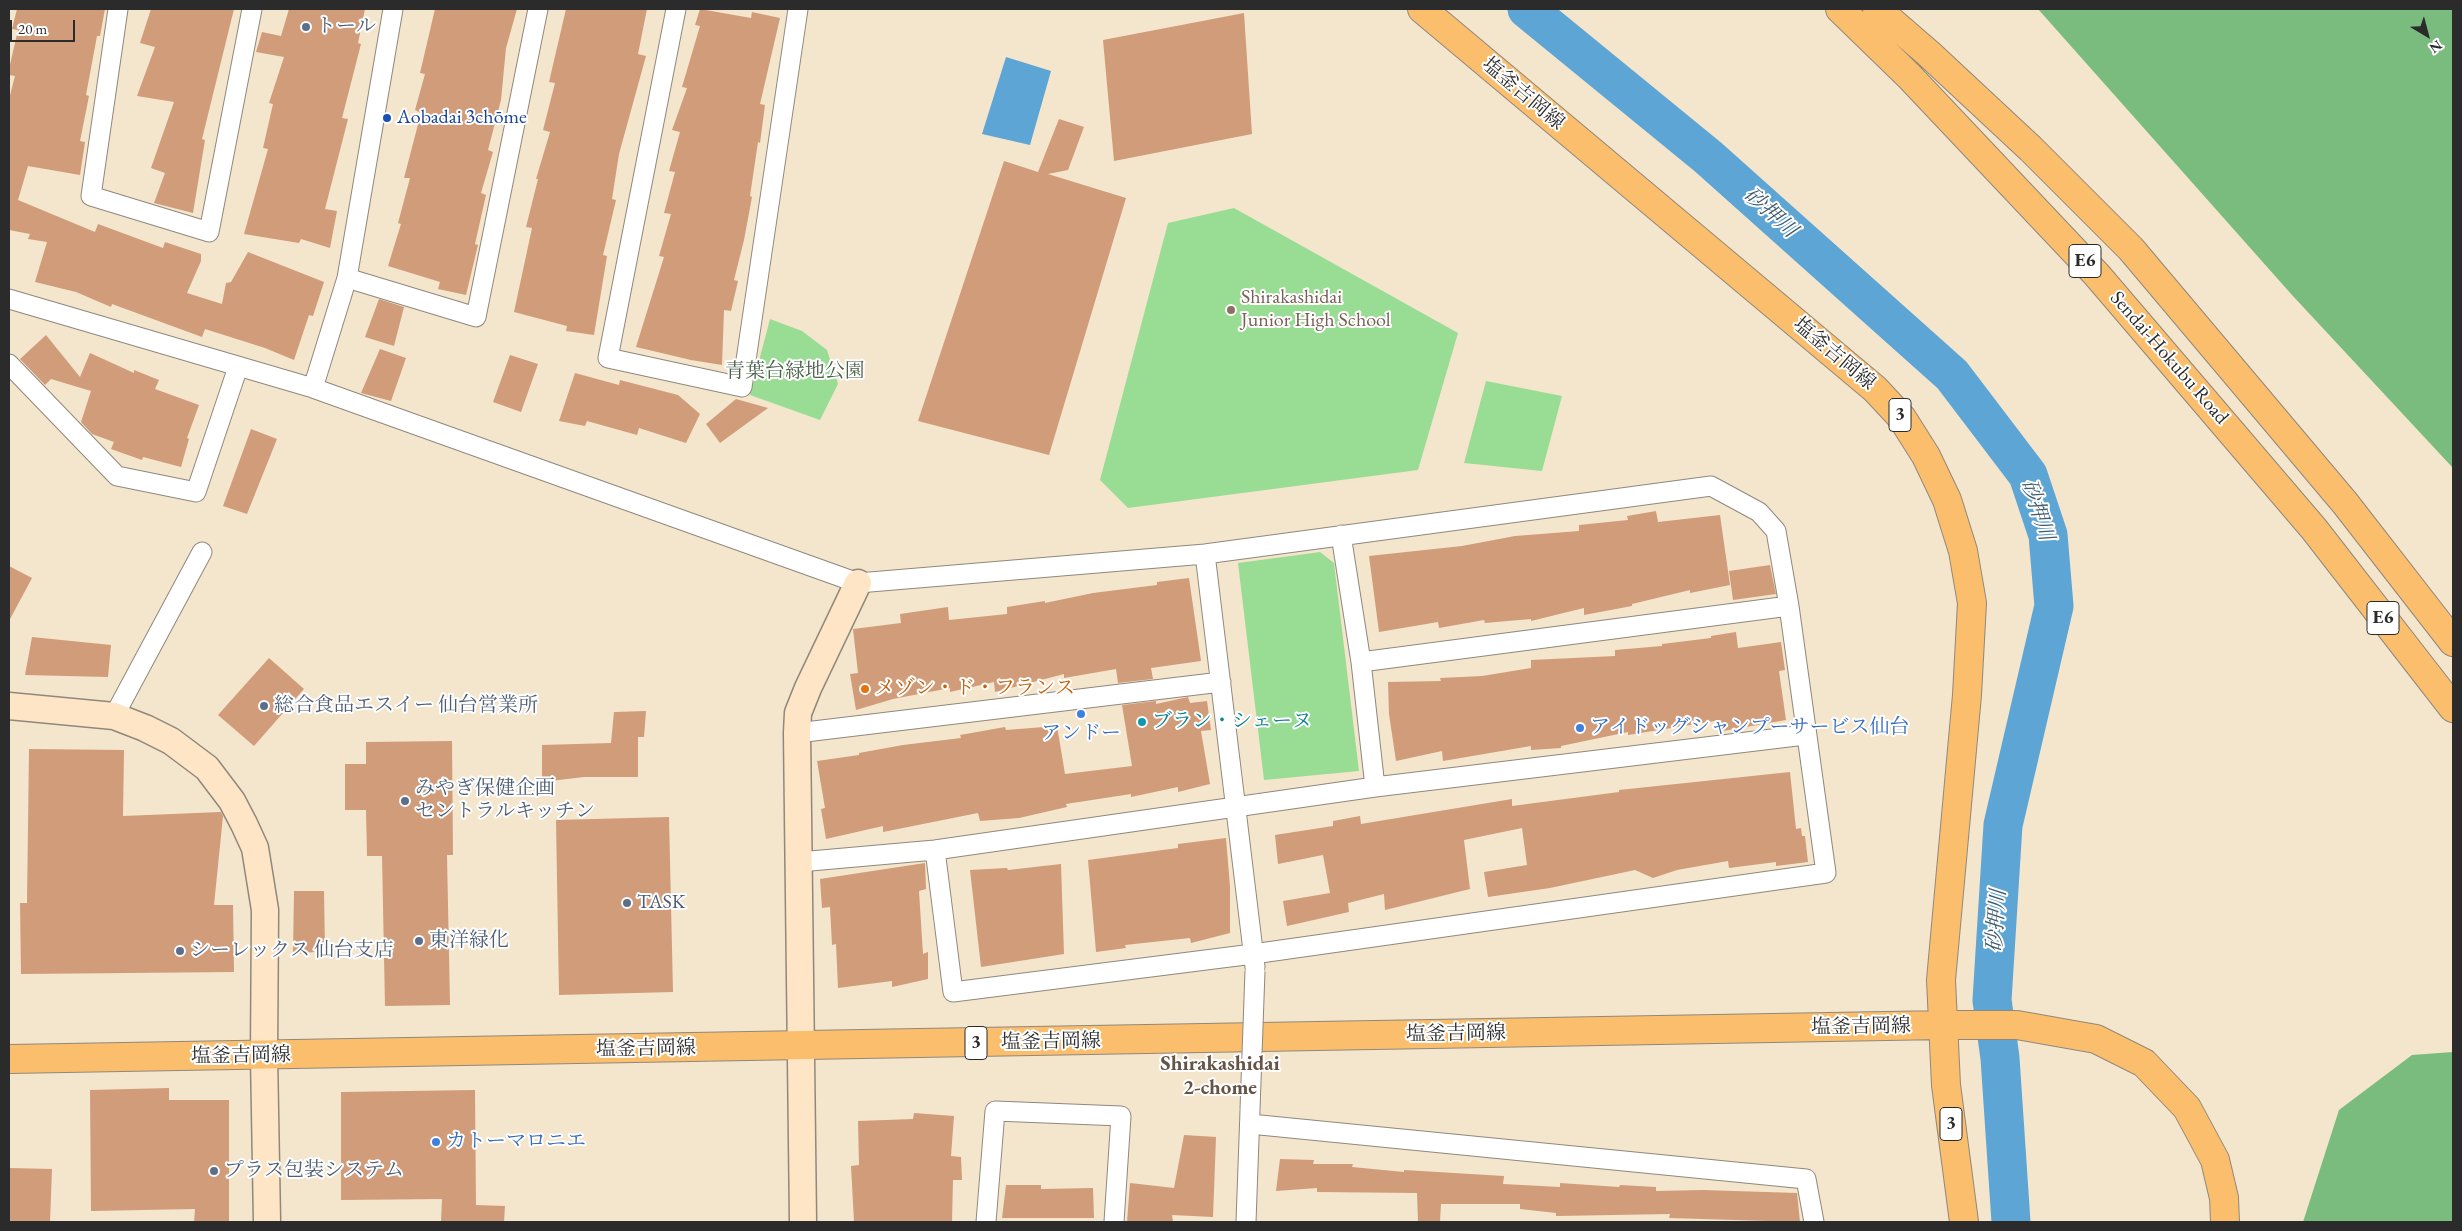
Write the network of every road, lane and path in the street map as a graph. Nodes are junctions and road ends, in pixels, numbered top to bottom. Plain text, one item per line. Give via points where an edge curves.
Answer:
1 (118, 9) edge
2 (252, 9) edge
3 (393, 9) edge
4 (538, 9) edge
5 (676, 9) edge
6 (798, 9) edge
7 (1422, 9) edge
8 (1840, 9) edge
9 (1877, 9) edge
10 (347, 278) junction
11 (9, 299) edge
12 (9, 364) edge
13 (238, 367) junction
14 (313, 388) junction
15 (1341, 535) junction
16 (202, 552) dead end
17 (1205, 554) junction
18 (858, 583) junction
19 (1789, 606) junction
20 (2453, 642) edge
21 (1361, 662) junction
22 (1221, 682) junction
23 (9, 706) edge
24 (2453, 708) edge
25 (114, 716) junction
26 (797, 733) junction
27 (1805, 734) junction
28 (1375, 787) junction
29 (1236, 807) junction
30 (935, 850) junction
31 (799, 862) junction
32 (1254, 963) junction
33 (1943, 1026) junction
34 (802, 1046) junction
35 (264, 1056) junction
36 (9, 1059) edge
37 (1250, 1117) junction
38 (267, 1222) edge
39 (804, 1222) edge
40 (986, 1222) edge
41 (1114, 1222) edge
42 (1246, 1222) edge
43 (1814, 1222) edge
44 (1964, 1222) edge
45 (2225, 1222) edge

1 - 2 street via 91,196 209,232
3 - 10 street
4 - 10 street via 476,317
5 - 6 street via 608,358 742,387
7 - 33 main road, 塩釜吉岡線 / 3 via 1875,389 1902,418 1926,456 1947,500 1964,551 1972,603 1942,980
8 - 24 main road, Sendai-Hokubu Road / E6 via 1909,76 2104,282 2314,528
9 - 20 main road, Sendai-Hokubu Road / E6 via 2031,150 2131,249 2339,496
10 - 14 street
11 - 13 street
12 - 13 street via 117,476 196,492
13 - 14 street
14 - 18 street
15 - 17 street
15 - 19 street via 1711,486 1759,512 1776,531
15 - 21 street
16 - 25 street
17 - 18 street
17 - 22 street
18 - 26 street via 808,688 798,713
19 - 21 street
19 - 27 street
21 - 28 street
22 - 26 street
22 - 29 street
23 - 25 street
25 - 35 street via 171,741 207,768 232,801 244,824 254,848 265,910
26 - 31 street
27 - 28 street
27 - 32 street via 1826,873
28 - 29 street
29 - 30 street
29 - 32 street
30 - 31 street
30 - 32 street via 953,992
31 - 34 street
32 - 37 street, bridge
33 - 34 main road, 塩釜吉岡線 / 3
33 - 44 main road, 塩釜吉岡線 / 3 via 1946,1085
33 - 45 main road via 2017,1025 2096,1039 2144,1063 2186,1108 2215,1160 2224,1198
34 - 35 main road, 塩釜吉岡線 / 3
34 - 39 street
35 - 36 main road, 塩釜吉岡線 / 3
35 - 38 street
37 - 42 street
37 - 43 street via 1806,1179
40 - 41 street via 994,1111 1121,1116

